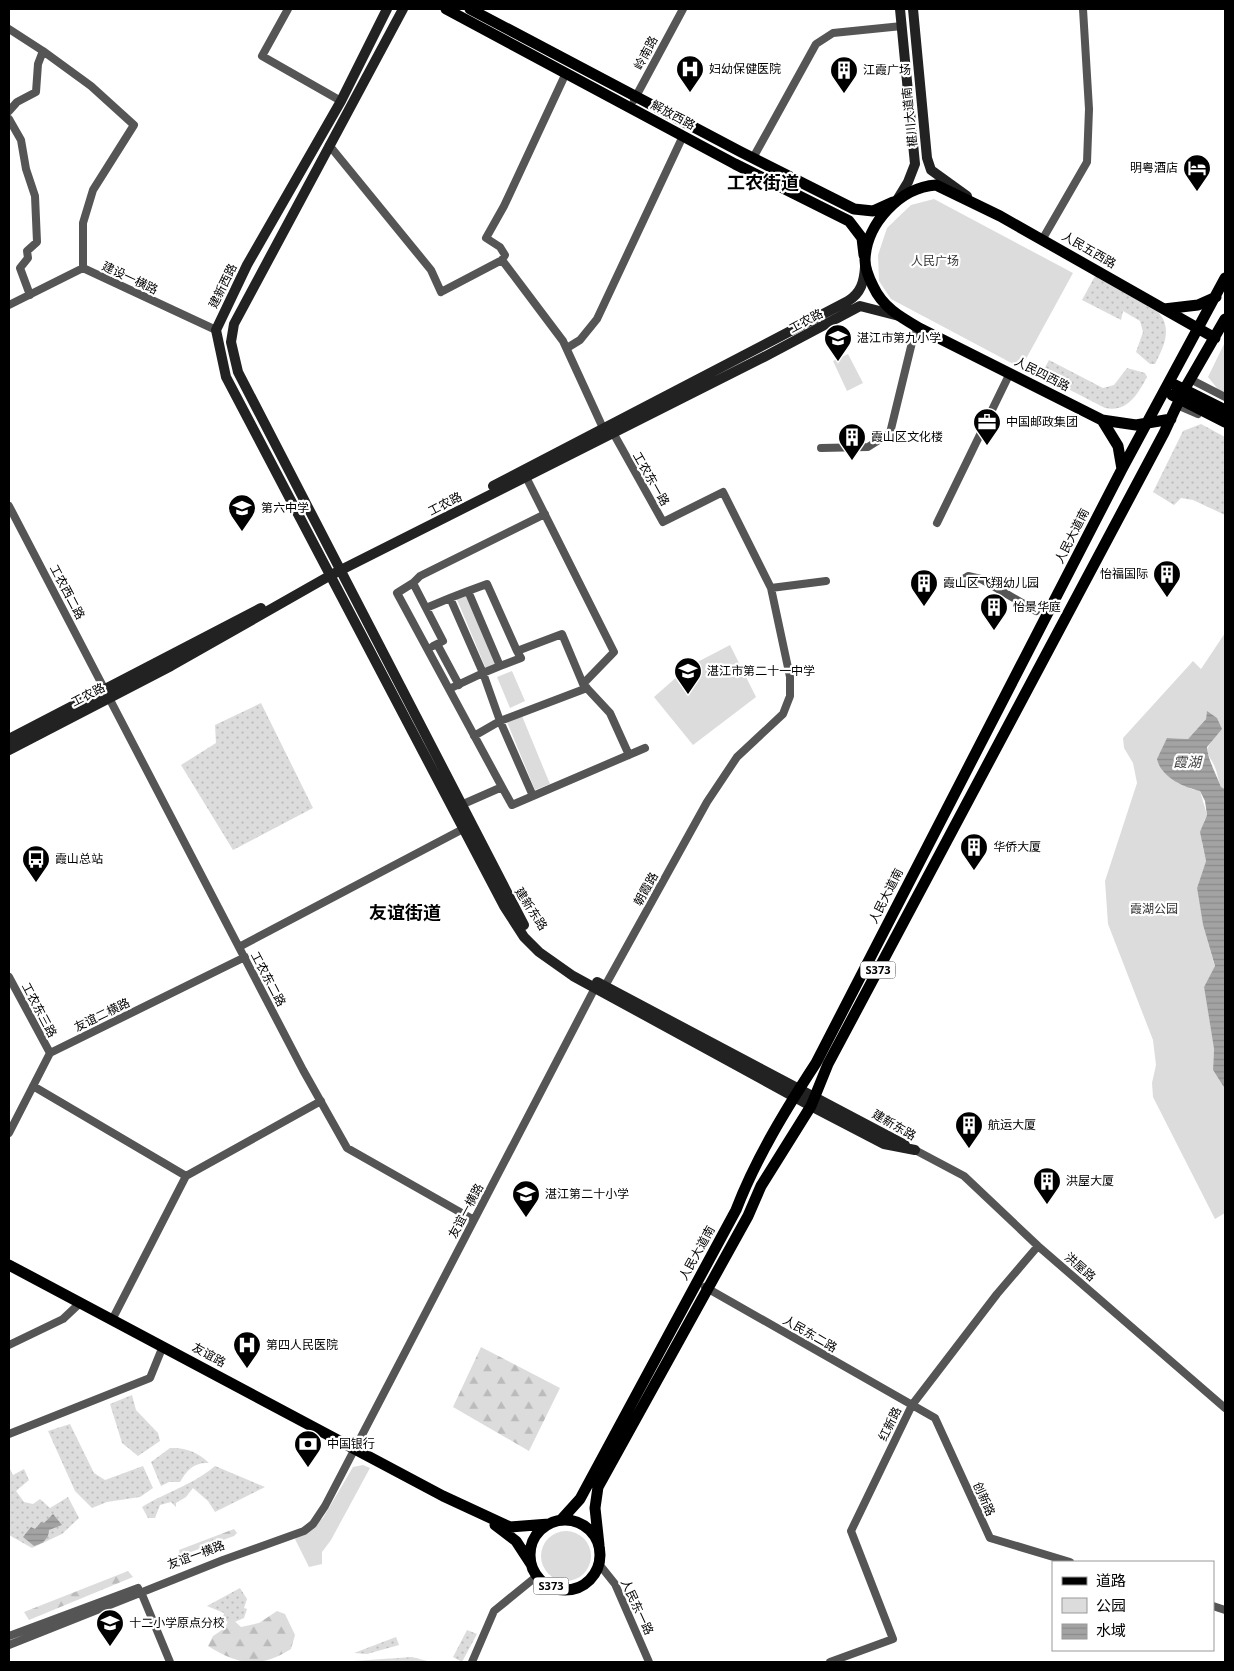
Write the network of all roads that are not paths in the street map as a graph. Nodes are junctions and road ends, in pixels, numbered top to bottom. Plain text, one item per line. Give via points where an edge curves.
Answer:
1 (288, 9) edge
2 (388, 9) edge
3 (403, 9) edge
4 (446, 9) edge
5 (470, 9) edge
6 (683, 9) edge
7 (900, 9) edge
8 (913, 9) edge
9 (1083, 9) edge
10 (902, 26) junction
11 (9, 29) edge
12 (43, 51) junction
13 (566, 73) junction
14 (636, 97) junction
15 (341, 102) junction
16 (630, 108) junction
17 (9, 110) edge
18 (9, 119) edge
19 (683, 136) junction
20 (329, 145) junction
21 (753, 158) junction
22 (947, 189) joint
23 (897, 200) junction
24 (974, 201) joint
25 (1000, 216) junction
26 (1042, 240) junction
27 (502, 260) junction
28 (865, 261) junction
29 (82, 268) junction
30 (1225, 278) edge
31 (30, 295) junction
32 (1216, 297) junction
33 (9, 306) edge
34 (1164, 309) junction
35 (1225, 319) edge
36 (908, 321) junction
37 (1198, 328) junction
38 (216, 330) junction
39 (1215, 338) junction
40 (567, 348) junction
41 (1010, 374) junction
42 (1190, 379) junction
43 (1166, 386) junction
44 (1225, 397) edge
45 (1180, 398) junction
46 (1225, 410) edge
47 (1171, 419) junction
48 (1102, 420) junction
49 (1225, 422) edge
50 (1147, 424) junction
51 (1225, 428) edge
52 (608, 429) junction
53 (821, 448) dead end
54 (1122, 469) junction
55 (526, 477) junction
56 (9, 506) edge
57 (545, 514) junction
58 (937, 523) dead end
59 (336, 574) junction
60 (826, 581) dead end
61 (413, 583) junction
62 (957, 584) dead end
63 (771, 588) junction
64 (468, 591) junction
65 (450, 598) junction
66 (426, 608) junction
67 (1036, 611) dead end
68 (437, 644) junction
69 (427, 648) junction
70 (517, 651) junction
71 (500, 666) junction
72 (483, 673) junction
73 (459, 685) junction
74 (585, 686) junction
75 (449, 689) junction
76 (107, 694) junction
77 (500, 721) junction
78 (474, 736) junction
79 (10, 737) edge
80 (645, 748) dead end
81 (9, 750) edge
82 (629, 755) junction
83 (502, 786) junction
84 (533, 796) junction
85 (461, 806) junction
86 (463, 829) junction
87 (239, 947) junction
88 (245, 958) junction
89 (9, 977) edge
90 (599, 986) junction
91 (50, 1053) junction
92 (33, 1086) junction
93 (796, 1094) junction
94 (321, 1101) junction
95 (813, 1102) junction
96 (9, 1133) edge
97 (915, 1150) joint
98 (186, 1176) junction
99 (474, 1220) junction
100 (1038, 1246) junction
101 (9, 1265) edge
102 (696, 1284) junction
103 (708, 1289) junction
104 (80, 1303) junction
105 (112, 1320) junction
106 (9, 1345) edge
107 (163, 1346) junction
108 (912, 1405) junction
109 (1225, 1408) edge
110 (9, 1434) edge
111 (352, 1449) junction
112 (448, 1499) junction
113 (561, 1520) junction
114 (549, 1524) junction
115 (599, 1545) junction
116 (1067, 1561) edge
117 (599, 1564) junction
118 (535, 1572) junction
119 (141, 1592) junction
120 (9, 1636) edge
121 (9, 1644) edge
122 (472, 1661) edge
123 (170, 1662) edge
124 (649, 1662) edge
125 (834, 1662) edge

1 - 15 street via 262,56
2 - 15 street, 建新西路
3 - 20 street
4 - 13 main road, 解放西路
5 - 14 main road, 解放西路
6 - 14 street, 岭南路
7 - 10 street, 椹川大道南
8 - 24 street, 椹川大道南 via 927,158 931,170
9 - 26 street via 1087,162
10 - 21 street via 833,33 816,44
10 - 23 street, 椹川大道南 via 915,164
11 - 12 street
12 - 17 street via 38,64 36,92
12 - 29 street via 91,86 134,125 93,190 83,223
13 - 16 main road, 解放西路
13 - 27 street via 486,238 500,247 505,254
14 - 16 street, 岭南路
14 - 21 main road, 解放西路
15 - 38 street, 建新西路 via 248,265
16 - 19 main road, 解放西路
18 - 31 street via 21,140 26,169 36,196 36,242 20,268
19 - 28 main road, 解放西路 via 849,221 862,238
19 - 40 street via 597,319 580,340
20 - 27 street via 431,270 441,292
20 - 59 street via 234,324 232,342 238,372
21 - 23 main road, 解放西路 via 854,209 873,211
22 - 23 main road, 解放西路 via 936,184 924,185
22 - 25 main road, 人民五西路
23 - 28 main road via 876,224
24 - 25 street
25 - 26 main road, 人民五西路
26 - 34 main road, 人民五西路
27 - 40 street
28 - 36 main road, 解放西路 via 873,287 884,304
28 - 52 street, 工农路 via 864,283 855,296
29 - 31 street, 建设一横路
29 - 38 street, 建设一横路
30 - 32 main road, 人民大道南
31 - 33 street, 建设一横路
32 - 34 main road via 1198,305
32 - 37 main road, 人民大道南
34 - 37 main road, 人民五西路
35 - 39 main road
36 - 41 main road, 人民四西路
36 - 52 street, 工农路 via 860,306
36 - 53 street via 890,433 868,447
37 - 39 main road, 人民五西路
37 - 43 main road, 人民大道南
38 - 59 street via 226,377
39 - 42 main road
40 - 52 street
41 - 48 main road, 人民四西路
41 - 58 street
42 - 44 street
42 - 45 main road
43 - 45 main road
43 - 50 main road, 人民大道南 / S373
45 - 46 main road
45 - 47 main road, S373
45 - 49 main road
45 - 51 street
47 - 50 main road, 人民四西路
47 - 95 main road, S373 via 828,1064
48 - 50 main road, 人民四西路
48 - 54 main road via 1118,446
50 - 54 main road, 人民大道南 / S373
52 - 55 street, 工农路
52 - 59 street, 工农路
52 - 63 street, 工农东一路 via 663,522 722,492
54 - 93 main road, 人民大道南 / S373 via 816,1063
55 - 57 street
55 - 59 street, 工农路
56 - 76 street, 工农西二路
57 - 61 street via 420,576
57 - 74 street via 614,652
59 - 76 street, 工农路
59 - 85 street, 建新东路
59 - 86 street, 建新东路
60 - 63 street
61 - 66 street
61 - 69 street via 397,593
62 - 67 street via 968,576 981,579
63 - 90 street, 朝霞路 via 790,677 790,696 784,714 737,757
64 - 65 street
64 - 70 street via 487,584
64 - 71 street
65 - 66 street
65 - 72 street
66 - 68 street via 443,641
68 - 69 street
68 - 73 street
69 - 75 street
70 - 71 street via 521,658
70 - 74 street via 562,634
71 - 72 street
72 - 73 street
72 - 77 street
73 - 75 street
74 - 77 street
74 - 82 street via 610,714
75 - 78 street
76 - 79 street, 工农路
76 - 81 street, 工农路
76 - 87 street, 工农东二路
77 - 78 street
77 - 84 street
78 - 83 street
80 - 82 street
82 - 84 street
83 - 84 street via 512,805
83 - 85 street
85 - 90 street, 建新东路 via 529,934
86 - 87 street
86 - 90 street, 建新东路 via 524,937 539,952
87 - 88 street, 工农东二路
88 - 91 street, 友谊二横路
88 - 94 street, 工农东二路
89 - 91 street, 工农东三路
90 - 93 street, 建新东路
90 - 99 street, 友谊一横路
91 - 92 street
92 - 96 street
92 - 98 street
93 - 95 street, 建新东路
93 - 102 main road, 人民大道南 / S373
94 - 98 street
94 - 99 street, 工农东二路 via 347,1148
95 - 97 street, 建新东路 via 884,1144
95 - 103 main road, S373 via 761,1186
97 - 100 street, 洪屋路 via 964,1176
98 - 105 street
99 - 111 street, 友谊一横路
100 - 108 street, 红新路
100 - 109 street, 洪屋路
101 - 104 main road, 友谊路 / S373
102 - 103 street, 人民东二路
102 - 113 main road, 人民大道南 / S373 via 580,1499
103 - 108 street, 人民东二路
103 - 115 main road, S373 via 598,1487 595,1508
104 - 105 main road, 友谊路 / S373
104 - 106 street via 63,1319
105 - 107 main road, 友谊路 / S373
107 - 110 street via 150,1378
107 - 111 main road, 友谊路 / S373
108 - 116 street, 创新路 via 935,1418 990,1538
108 - 125 street, 红新路 via 850,1531 893,1640
111 - 112 main road, 友谊路 / S373
111 - 119 street, 友谊一横路 via 325,1506 304,1531
111 - 120 street, 友谊一横路 via 320,1509 302,1527
112 - 114 main road, 友谊路 / S373 via 510,1527
112 - 118 main road, 友谊路 / S373 via 516,1541
113 - 114 main road, S373
113 - 115 main road via 571,1520 588,1529
114 - 118 main road, S373 via 541,1530 531,1548
115 - 117 main road, S373
117 - 118 main road, S373 via 587,1582 572,1589 545,1584
117 - 124 street, 人民东一路 via 615,1584
118 - 122 street via 494,1611
119 - 121 street, 友谊一横路
119 - 123 street

